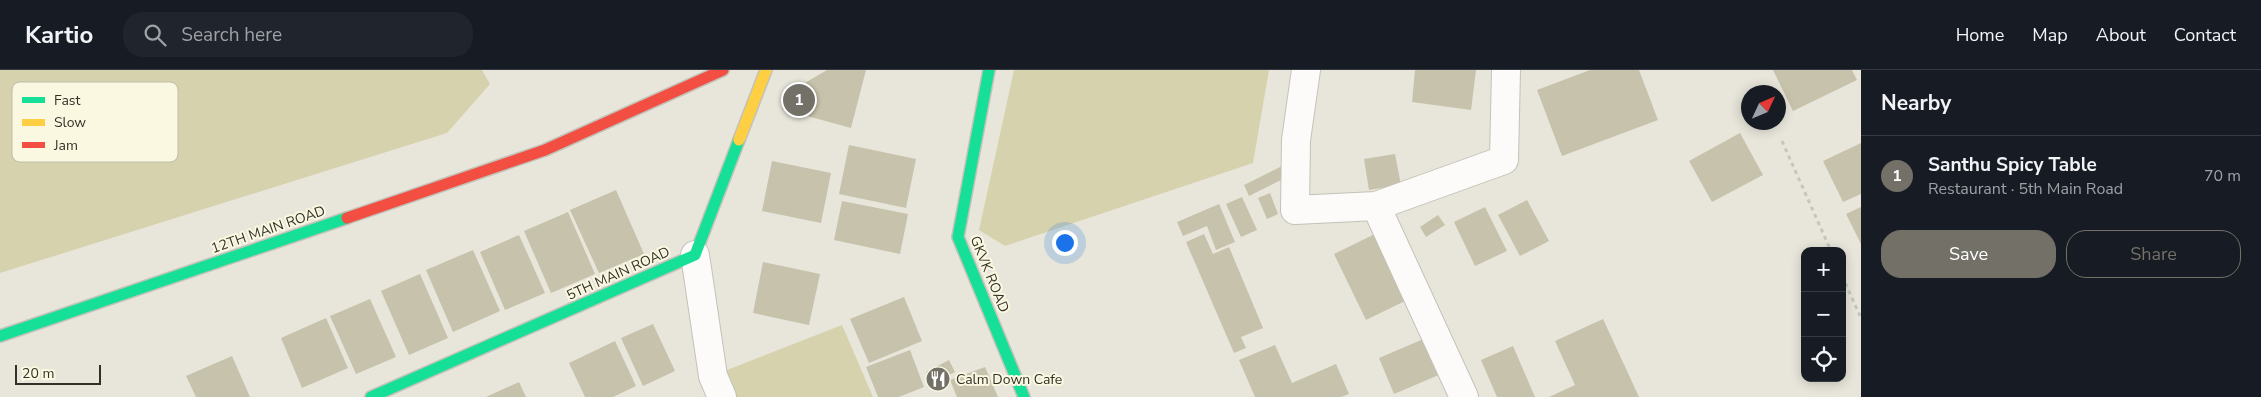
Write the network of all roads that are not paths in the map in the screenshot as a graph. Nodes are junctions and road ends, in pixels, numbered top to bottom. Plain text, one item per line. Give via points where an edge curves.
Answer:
1 (722, 70) edge
2 (766, 70) edge
3 (989, 70) edge
4 (1306, 70) edge
5 (1506, 70) edge
6 (1376, 206) junction
7 (695, 256) junction
8 (0, 336) edge
9 (371, 397) edge
10 (722, 397) edge
11 (1024, 397) edge
12 (1464, 397) edge

1 - 8 street, 12TH MAIN ROAD via 545,150
2 - 7 street
3 - 11 street, GKVK ROAD via 958,237
4 - 6 street via 1296,140 1295,210
5 - 6 street via 1504,160
6 - 12 street
7 - 9 street, 5TH MAIN ROAD
7 - 10 street via 713,376

